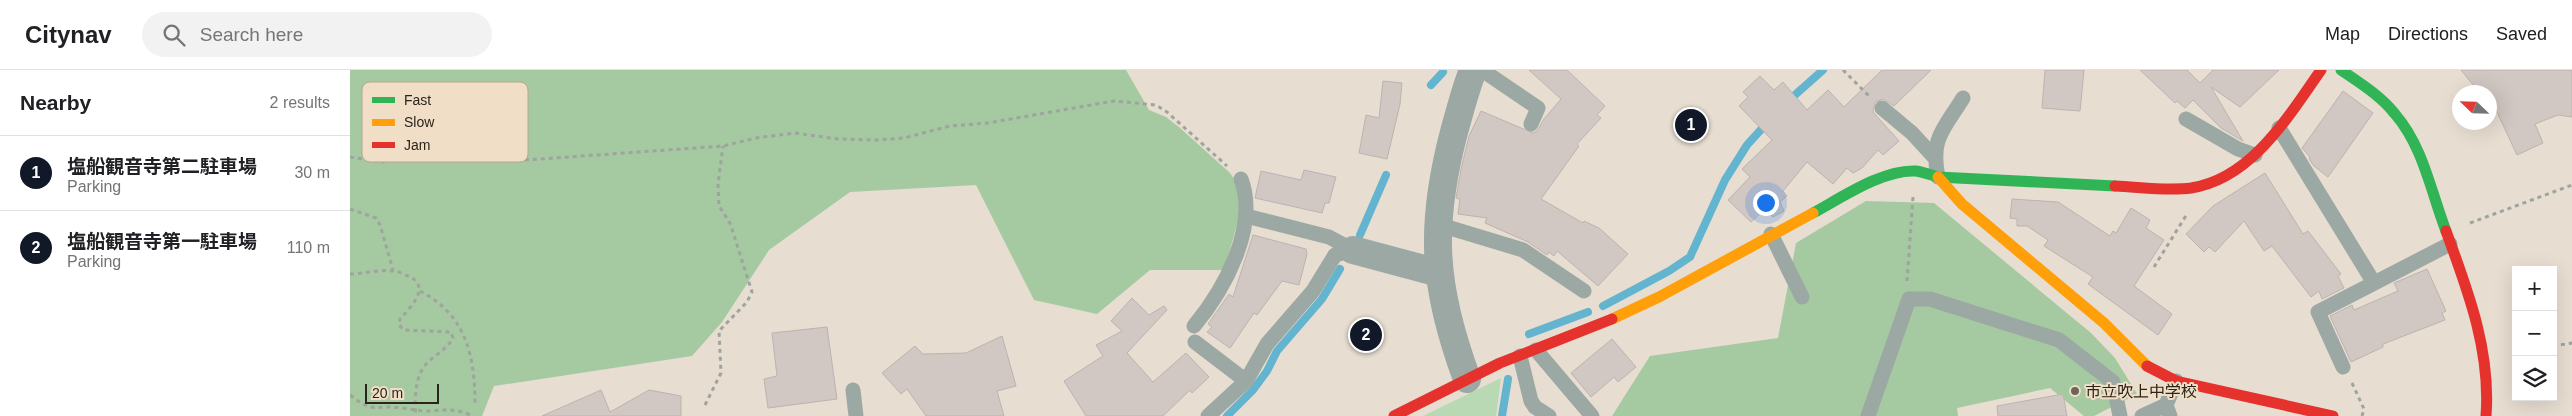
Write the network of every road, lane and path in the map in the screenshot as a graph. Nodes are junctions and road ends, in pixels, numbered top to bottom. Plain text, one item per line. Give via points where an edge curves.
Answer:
1 (1473, 70) edge
2 (1482, 70) edge
3 (1843, 70) edge
4 (2321, 70) edge
5 (2341, 70) edge
6 (1963, 98) dead end
7 (1882, 108) joint
8 (2186, 119) dead end
9 (1531, 124) dead end
10 (2279, 128) junction
11 (723, 146) junction
12 (2255, 155) junction
13 (1934, 157) junction
14 (528, 161) edge
15 (1938, 177) junction
16 (1241, 179) joint
17 (2572, 185) edge
18 (1913, 192) dead end
19 (2192, 206) dead end
20 (350, 209) edge
21 (1246, 216) junction
22 (1437, 224) junction
23 (1771, 234) junction
24 (2448, 238) junction
25 (1353, 250) junction
26 (2154, 267) dead end
27 (393, 270) junction
28 (1439, 273) junction
29 (350, 274) edge
30 (2374, 283) junction
31 (1907, 285) dead end
32 (420, 290) junction
33 (1584, 290) dead end
34 (1802, 297) dead end
35 (1194, 326) dead end
36 (1196, 342) dead end
37 (2572, 343) edge
38 (2557, 345) edge
39 (1536, 350) junction
40 (1520, 356) junction
41 (2343, 367) joint
42 (1467, 379) junction
43 (1246, 380) junction
44 (2176, 381) junction
45 (853, 390) dead end
46 (350, 395) edge
47 (475, 404) dead end
48 (705, 405) dead end
49 (2168, 410) edge
50 (415, 411) junction
51 (851, 415) edge
52 (416, 416) edge
53 (472, 416) edge
54 (1208, 416) edge
55 (1394, 416) edge
56 (1550, 416) edge
57 (1592, 416) edge
58 (1868, 416) edge
59 (2120, 416) edge
60 (2142, 416) edge
61 (2333, 416) edge
62 (2362, 416) edge
63 (2486, 416) edge

1 - 22 street via 1444,170
2 - 9 lane via 1538,108
3 - 7 path
4 - 10 street
5 - 24 street via 2395,114 2418,154
6 - 13 lane via 1938,139
7 - 13 lane
8 - 12 lane via 2238,149
10 - 12 street
10 - 30 lane
11 - 14 path
11 - 16 path via 795,133 838,139 904,138 950,126 988,123 1114,101 1142,103 1167,112
11 - 48 path via 718,184 720,206 730,223 752,292 747,302 719,331 721,373
12 - 15 street via 2244,166 2224,177 2202,186 2181,189
13 - 15 lane
15 - 23 street via 1916,171 1888,176
15 - 44 street via 1962,204 2104,323 2130,351 2150,368
16 - 21 lane
17 - 24 path
18 - 31 path
19 - 26 path
20 - 27 path via 376,218
21 - 25 lane via 1329,237
21 - 35 lane via 1232,270 1213,303
22 - 28 street
22 - 33 lane via 1523,250
23 - 34 lane
23 - 39 street via 1658,297
24 - 30 lane
24 - 63 street via 2484,358
25 - 28 street
25 - 43 lane via 1335,255 1313,291 1267,344
27 - 29 path
27 - 32 path via 413,278
28 - 42 street via 1448,321
30 - 41 lane via 2318,312
32 - 47 path via 441,303 455,318 475,375
32 - 50 path via 414,303 400,318 399,325 404,330 451,332 453,338 421,372
36 - 43 lane
37 - 38 path
39 - 40 street
39 - 57 lane
40 - 42 street
40 - 56 lane via 1531,401
41 - 62 path via 2364,409
42 - 55 street
43 - 54 lane
44 - 49 lane
44 - 61 street
45 - 51 lane
46 - 50 path via 364,406
49 - 60 lane
50 - 52 path
50 - 53 path via 455,410
58 - 59 lane via 1909,299 1930,299 2059,340 2113,382

